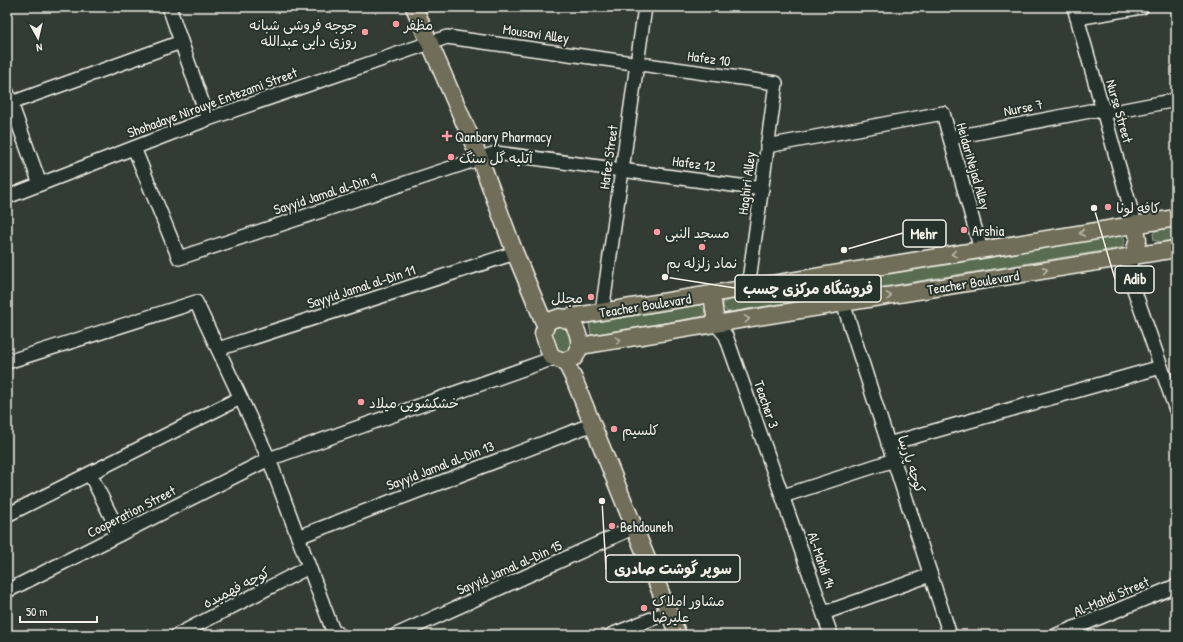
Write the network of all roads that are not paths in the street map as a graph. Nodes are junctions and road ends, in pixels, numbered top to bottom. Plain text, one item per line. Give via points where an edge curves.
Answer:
1 (169, 7) edge
2 (414, 7) edge
3 (645, 7) edge
4 (1142, 7) edge
5 (1076, 13) edge
6 (181, 42) junction
7 (431, 42) junction
8 (637, 64) junction
9 (776, 83) joint
10 (9, 97) edge
11 (1176, 100) edge
12 (1103, 111) junction
13 (208, 119) junction
14 (950, 138) junction
15 (767, 146) junction
16 (134, 148) junction
17 (480, 159) junction
18 (557, 161) joint
19 (622, 170) junction
20 (40, 184) junction
21 (762, 189) junction
22 (7, 197) edge
23 (1176, 218) edge
24 (1135, 224) junction
25 (1176, 249) edge
26 (980, 250) junction
27 (515, 253) junction
28 (1133, 256) junction
29 (748, 288) junction
30 (712, 294) junction
31 (843, 303) junction
32 (602, 312) junction
33 (564, 318) junction
34 (716, 324) junction
35 (545, 325) junction
36 (580, 346) junction
37 (218, 350) junction
38 (559, 359) junction
39 (7, 362) edge
40 (1161, 367) junction
41 (1174, 395) edge
42 (240, 398) junction
43 (1176, 410) edge
44 (592, 424) junction
45 (888, 444) junction
46 (269, 459) junction
47 (894, 460) junction
48 (90, 474) junction
49 (783, 496) junction
50 (7, 515) edge
51 (635, 527) junction
52 (120, 534) junction
53 (298, 537) junction
54 (309, 567) junction
55 (930, 573) junction
56 (1176, 586) edge
57 (7, 591) edge
58 (669, 612) junction
59 (824, 613) junction
60 (333, 634) edge
61 (177, 635) edge
62 (396, 635) edge
63 (611, 635) edge
64 (678, 635) edge
65 (831, 635) edge
66 (950, 635) edge
67 (1057, 635) edge

1 - 6 street
2 - 7 main road
3 - 8 street, Hafez Street
4 - 5 street
5 - 12 street, Nurse Street
6 - 10 street
6 - 13 street
7 - 8 street, Mousavi Alley via 447,37
7 - 13 street, Shohadaye Nirouye Entezami Street
7 - 17 main road
8 - 9 street, Hafez 10
8 - 19 street, Hafez Street
9 - 15 street, Haghiri Alley
10 - 20 street
11 - 12 street, Nurse 7 via 1119,111
12 - 14 street, Nurse 7 via 1090,111
12 - 24 street, Nurse Street
13 - 16 street, Shohadaye Nirouye Entezami Street
14 - 15 street, HeidariNejad Alley via 943,113
14 - 26 street, HeidariNejad Alley
15 - 21 street, Haghiri Alley
16 - 17 street, Sayyid Jamal al-Din 9 via 179,258
16 - 20 street, Shohadaye Nirouye Entezami Street
17 - 18 street, Sayyid Jamal al-Din 9 via 496,153
17 - 27 main road
18 - 19 street, Hafez 12
19 - 21 street, Hafez 12
19 - 32 street, Hafez Street
20 - 22 street, Shohadaye Nirouye Entezami Street
21 - 29 street, Haghiri Alley
23 - 24 main road, Teacher Boulevard
24 -> 26 main road, Teacher Boulevard
24 - 28 main road via 1138,240
25 - 28 main road, Teacher Boulevard
26 -> 29 main road, Teacher Boulevard
27 - 35 main road
27 - 37 street, Sayyid Jamal al-Din 11
31 -> 28 main road, Teacher Boulevard
28 - 40 street via 1128,275
29 - 30 main road, Teacher Boulevard
30 - 32 main road, Teacher Boulevard
30 - 34 main road
34 -> 31 main road, Teacher Boulevard
31 - 45 street, کوچه پارسا
32 - 33 main road, Teacher Boulevard
33 - 35 main road via 554,318
33 - 36 main road via 575,327
36 -> 34 main road, Teacher Boulevard
34 - 49 street, Teacher 3 via 726,336
35 - 38 main road via 543,333 548,351
36 - 38 main road via 575,357
37 - 39 street via 196,302
37 - 42 street
38 - 44 main road via 574,378
38 - 46 street, Cooperation Street
40 - 41 street
40 - 45 street
41 - 43 street
42 - 46 street
42 - 48 street
44 - 51 main road
44 - 53 street, Sayyid Jamal al-Din 13
45 - 47 street, کوچه پارسا
46 - 52 street, Cooperation Street
46 - 53 street
47 - 49 street
47 - 55 street, کوچه پارسا
48 - 50 street
48 - 52 street
49 - 59 street, Al-Mahdi 14
51 - 58 main road
51 - 62 street, Sayyid Jamal al-Din 15
52 - 57 street, Cooperation Street
53 - 54 street
54 - 60 street
54 - 61 street, کوچه فهمیده
55 - 59 street
55 - 66 street, کوچه پارسا
56 - 67 street, Al-Mahdi Street
58 - 63 street
58 - 64 main road
59 - 65 street, Al-Mahdi 14

